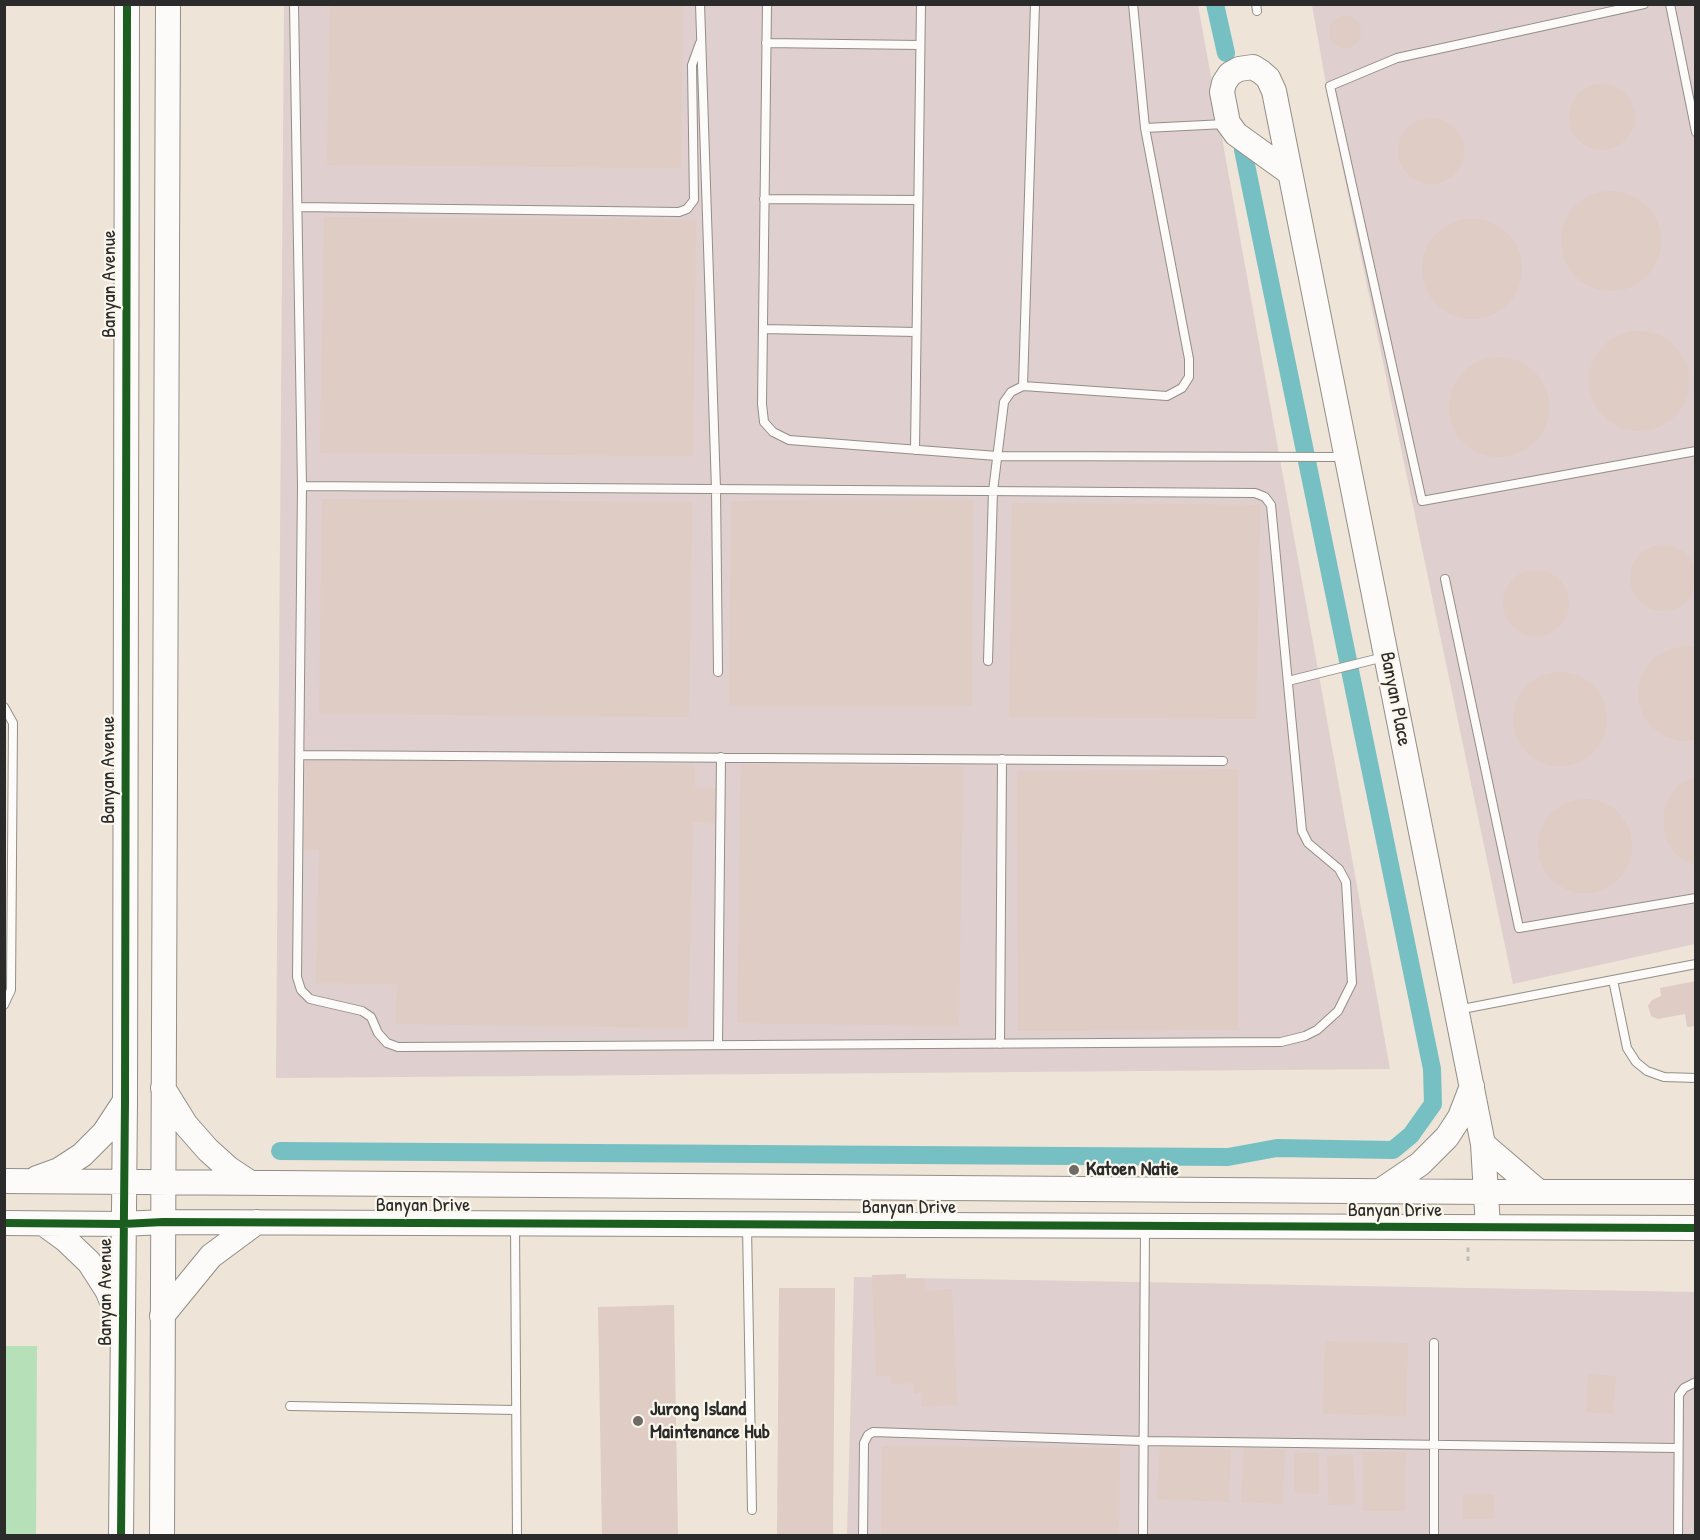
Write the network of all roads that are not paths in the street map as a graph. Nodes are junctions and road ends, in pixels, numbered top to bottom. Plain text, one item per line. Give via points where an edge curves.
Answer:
1 (127, 4) edge
2 (168, 4) edge
3 (294, 4) edge
4 (700, 4) edge
5 (767, 4) edge
6 (921, 4) edge
7 (1035, 4) edge
8 (1133, 4) edge
9 (1644, 4) edge
10 (1670, 4) edge
11 (701, 38) junction
12 (766, 43) junction
13 (920, 45) junction
14 (1228, 123) junction
15 (1145, 128) junction
16 (1695, 132) edge
17 (1290, 173) junction
18 (764, 200) junction
19 (918, 200) junction
20 (298, 207) junction
21 (762, 329) junction
22 (916, 332) junction
23 (1023, 387) junction
24 (915, 450) junction
25 (1695, 452) edge
26 (997, 456) junction
27 (1337, 457) junction
28 (302, 486) junction
29 (716, 489) junction
30 (993, 491) junction
31 (1445, 579) dead end
32 (1376, 659) junction
33 (988, 661) dead end
34 (718, 672) dead end
35 (1288, 681) junction
36 (4, 707) edge
37 (300, 755) junction
38 (721, 758) junction
39 (1002, 759) junction
40 (1223, 760) dead end
41 (1695, 898) edge
42 (8, 909) edge
43 (1695, 964) edge
44 (1613, 980) junction
45 (4, 1005) edge
46 (1457, 1010) junction
47 (1000, 1044) junction
48 (718, 1046) junction
49 (1695, 1078) edge
50 (1472, 1086) junction
51 (163, 1088) junction
52 (124, 1101) junction
53 (1484, 1144) junction
54 (4, 1181) edge
55 (29, 1181) junction
56 (163, 1181) junction
57 (124, 1182) junction
58 (249, 1182) junction
59 (1380, 1191) junction
60 (1488, 1192) junction
61 (1539, 1192) junction
62 (1695, 1192) edge
63 (162, 1222) junction
64 (257, 1222) junction
65 (4, 1223) edge
66 (515, 1223) junction
67 (45, 1224) junction
68 (123, 1224) junction
69 (747, 1224) junction
70 (1145, 1226) junction
71 (1488, 1227) junction
72 (1695, 1228) edge
73 (162, 1316) junction
74 (122, 1326) junction
75 (1434, 1343) dead end
76 (1695, 1383) edge
77 (290, 1406) dead end
78 (516, 1410) junction
79 (1144, 1442) junction
80 (1434, 1445) junction
81 (1677, 1448) junction
82 (752, 1510) dead end
83 (121, 1536) edge
84 (162, 1536) edge
85 (517, 1536) edge
86 (864, 1536) edge
87 (1143, 1536) edge
88 (1434, 1536) edge
89 (1678, 1536) edge

1 - 52 street, Banyan Avenue
2 - 51 street
3 - 20 lane
4 - 11 lane
5 - 12 lane
6 - 13 lane
7 - 23 lane
8 - 15 lane
9 - 25 lane via 1397,58 1330,86 1422,501
10 - 16 lane
11 - 20 lane via 692,65 694,200 680,212
11 - 29 lane
12 - 13 lane
12 - 18 lane
13 - 19 lane
14 - 15 lane
14 - 17 street via 1236,134
14 - 17 street, Banyan Place via 1224,83 1239,69 1253,67 1268,78 1274,91
15 - 23 lane via 1189,359 1189,377 1182,388 1167,396
17 - 27 street, Banyan Place
18 - 19 lane
18 - 21 lane
19 - 22 lane
20 - 28 lane
21 - 22 lane
21 - 24 lane via 762,404 764,422 773,432 789,440
22 - 24 lane
23 - 26 lane via 1004,402
24 - 26 lane
26 - 27 lane
26 - 30 lane
27 - 32 street, Banyan Place
28 - 29 lane
28 - 37 lane
29 - 30 lane
29 - 34 lane
30 - 33 lane
30 - 35 lane via 1255,493 1265,497 1271,505
31 - 41 lane via 1519,928
32 - 35 lane
32 - 46 street, Banyan Place
35 - 47 lane via 1302,831 1308,843 1339,869 1346,882 1352,983 1338,1011 1317,1030 1281,1042
36 - 42 lane via 13,723
37 - 38 lane
37 - 48 lane via 297,977 301,990 310,999 362,1011 371,1017 387,1043 398,1047
38 - 39 lane
38 - 48 lane
39 - 40 lane
39 - 47 lane
42 - 45 lane via 11,990
43 - 44 lane
44 - 46 lane
44 - 49 lane via 1627,1048 1636,1062 1664,1077
46 - 50 street, Banyan Place
47 - 48 lane
50 - 53 street, Banyan Place
50 - 59 street via 1447,1137 1420,1164
51 - 56 street
51 - 58 street via 186,1125 208,1150
52 - 55 street via 104,1132 82,1155 59,1170
52 - 57 street, Banyan Avenue
53 - 60 street, Banyan Place
53 - 61 street
54 - 55 street, Banyan Drive
55 - 57 street, Banyan Drive
56 - 57 street, Banyan Drive
56 - 58 street, Banyan Drive
56 - 63 street
57 - 68 street, Banyan Avenue
58 - 59 street, Banyan Drive
59 - 60 street, Banyan Drive
60 - 61 street, Banyan Drive
60 - 71 street, Banyan Place
61 - 62 street, Banyan Drive
63 - 64 street, Banyan Drive
63 - 68 street, Banyan Drive
63 - 73 street
64 - 66 street, Banyan Drive
64 - 73 street via 212,1256
65 - 67 street, Banyan Drive
66 - 69 street, Banyan Drive
66 - 78 lane
67 - 68 street, Banyan Drive
67 - 74 street via 89,1262
68 - 74 street, Banyan Avenue
69 - 70 street, Banyan Drive
69 - 82 lane
70 - 71 street, Banyan Drive
70 - 79 lane
71 - 72 street, Banyan Drive
73 - 84 street
74 - 83 street, Banyan Avenue
75 - 80 lane
76 - 81 lane via 1679,1395
77 - 78 lane
78 - 85 lane
79 - 80 lane
79 - 86 lane via 873,1432 864,1443
79 - 87 lane
80 - 81 lane
80 - 88 lane
81 - 89 lane

